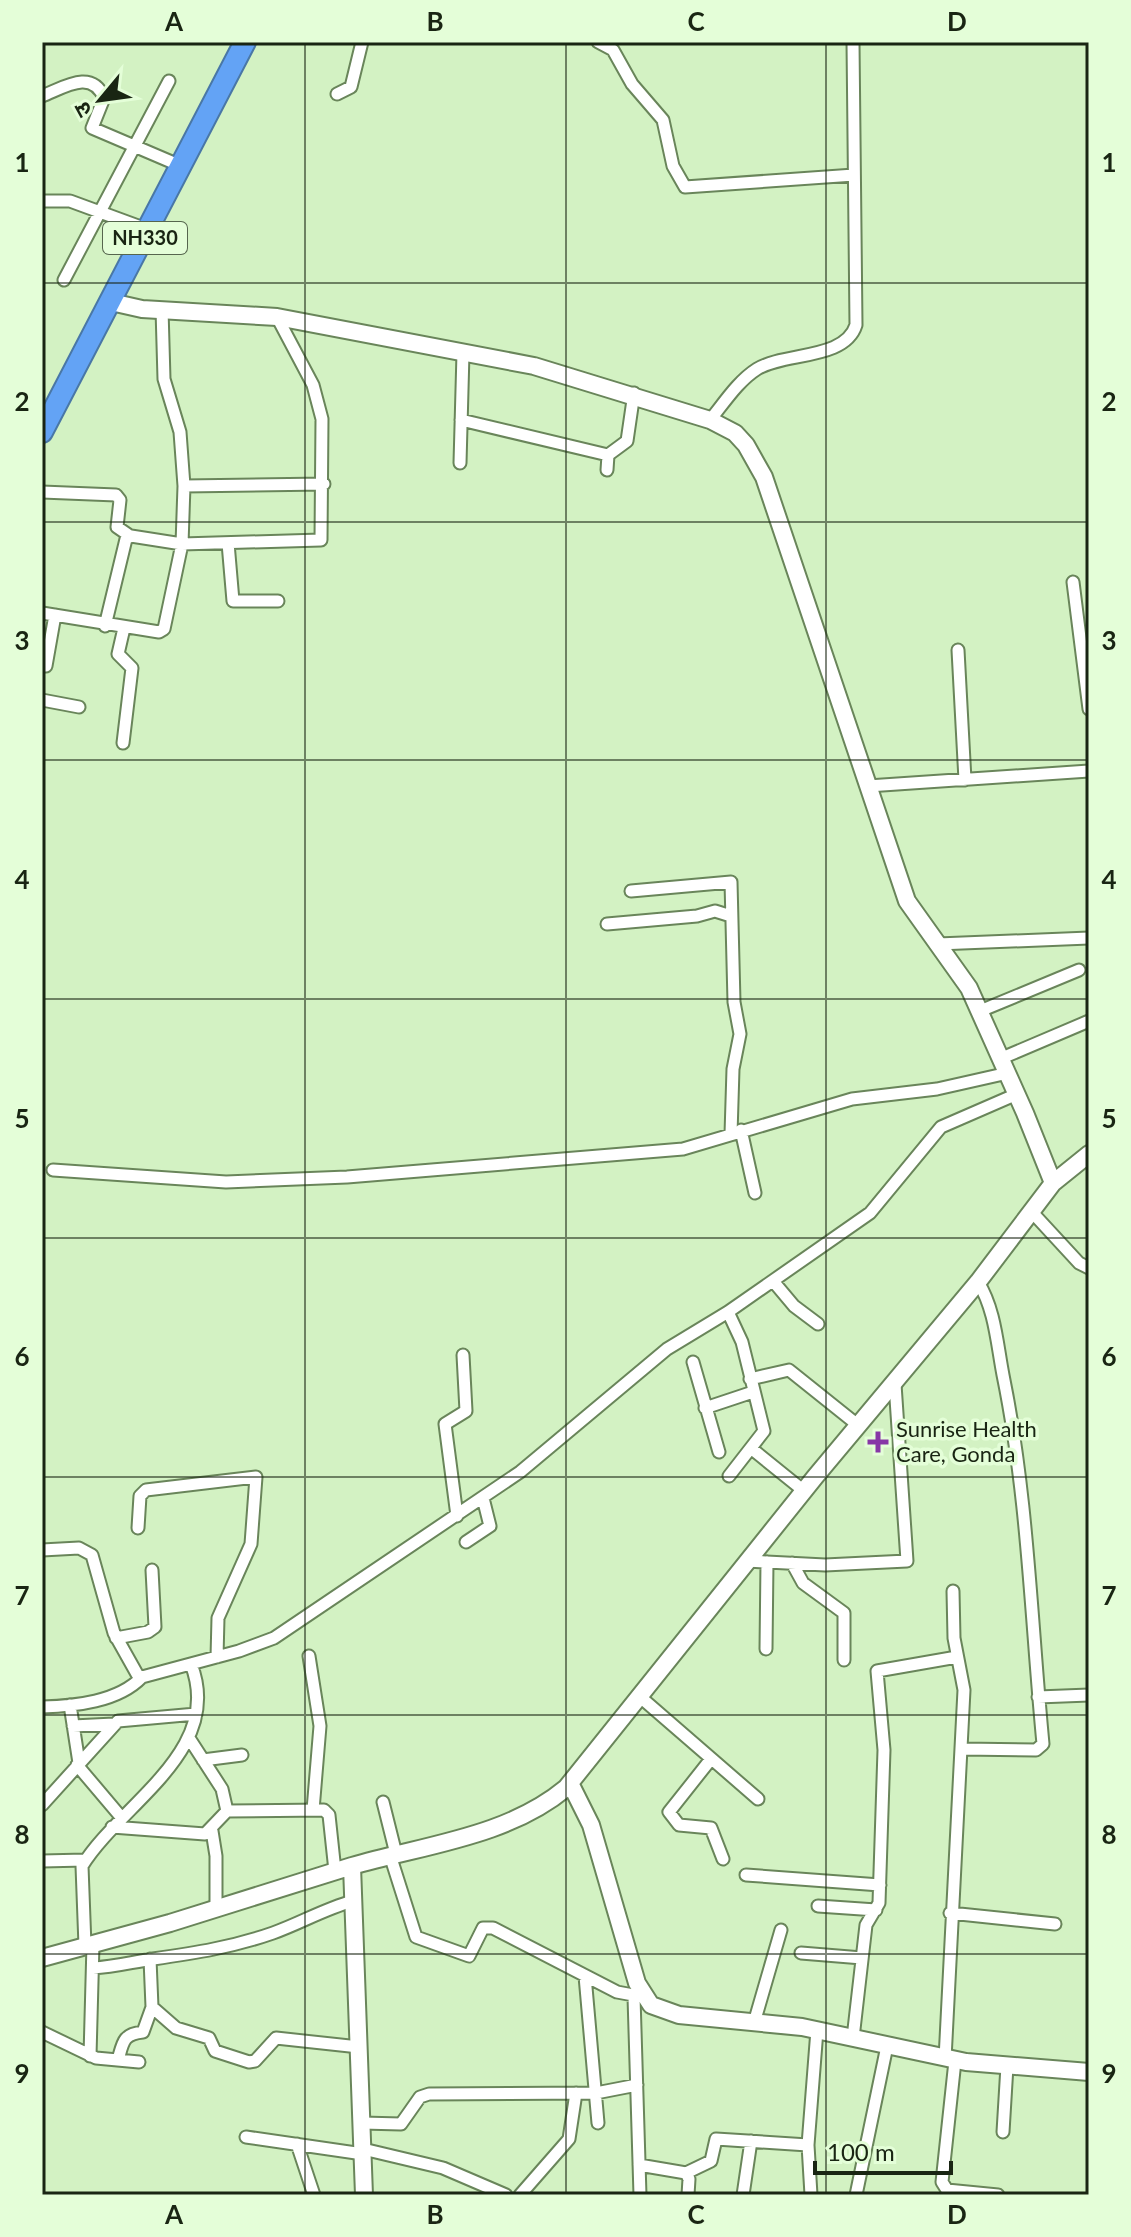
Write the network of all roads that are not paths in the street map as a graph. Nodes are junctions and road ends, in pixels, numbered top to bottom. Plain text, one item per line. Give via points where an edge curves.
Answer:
1 (245, 42) edge
2 (362, 42) edge
3 (598, 42) edge
4 (853, 42) edge
5 (169, 81) dead end
6 (337, 94) dead end
7 (42, 96) edge
8 (136, 144) junction
9 (181, 166) junction
10 (854, 175) junction
11 (42, 201) edge
12 (103, 211) junction
13 (149, 230) junction
14 (64, 280) dead end
15 (111, 302) junction
16 (162, 309) junction
17 (277, 317) junction
18 (463, 353) junction
19 (634, 393) junction
20 (461, 420) junction
21 (710, 420) junction
22 (42, 432) edge
23 (608, 455) junction
24 (460, 463) dead end
25 (607, 470) dead end
26 (324, 484) junction
27 (184, 486) junction
28 (42, 492) edge
29 (130, 536) junction
30 (228, 543) junction
31 (182, 544) junction
32 (1073, 582) dead end
33 (278, 601) dead end
34 (42, 613) edge
35 (55, 615) junction
36 (105, 626) junction
37 (124, 628) junction
38 (958, 650) dead end
39 (46, 666) dead end
40 (42, 700) edge
41 (79, 707) dead end
42 (1089, 709) edge
43 (123, 743) dead end
44 (1089, 771) edge
45 (965, 780) junction
46 (868, 786) junction
47 (631, 891) dead end
48 (731, 916) junction
49 (607, 924) dead end
50 (1089, 938) edge
51 (938, 944) junction
52 (1079, 970) dead end
53 (980, 1011) junction
54 (1089, 1021) edge
55 (1005, 1066) junction
56 (1017, 1094) junction
57 (736, 1132) junction
58 (1089, 1154) edge
59 (53, 1170) dead end
60 (1053, 1183) junction
61 (755, 1193) dead end
62 (1031, 1211) junction
63 (1089, 1268) edge
64 (773, 1281) junction
65 (978, 1282) junction
66 (728, 1312) junction
67 (818, 1324) dead end
68 (463, 1355) dead end
69 (693, 1362) dead end
70 (750, 1379) junction
71 (895, 1384) junction
72 (753, 1392) junction
73 (705, 1408) junction
74 (859, 1426) junction
75 (752, 1449) junction
76 (719, 1452) dead end
77 (729, 1476) dead end
78 (804, 1491) junction
79 (483, 1498) junction
80 (457, 1516) junction
81 (138, 1528) dead end
82 (466, 1542) dead end
83 (42, 1550) edge
84 (747, 1561) junction
85 (767, 1562) junction
86 (792, 1563) junction
87 (152, 1570) dead end
88 (953, 1591) dead end
89 (116, 1638) junction
90 (766, 1649) dead end
91 (309, 1656) dead end
92 (217, 1657) junction
93 (957, 1657) junction
94 (844, 1660) dead end
95 (191, 1664) junction
96 (142, 1677) junction
97 (638, 1695) junction
98 (1089, 1695) edge
99 (1038, 1697) junction
100 (70, 1705) junction
101 (42, 1707) edge
102 (196, 1714) junction
103 (114, 1724) junction
104 (73, 1726) junction
105 (189, 1738) junction
106 (962, 1749) junction
107 (242, 1755) dead end
108 (711, 1759) junction
109 (203, 1760) junction
110 (78, 1764) junction
111 (570, 1783) junction
112 (758, 1799) dead end
113 (383, 1802) dead end
114 (42, 1805) edge
115 (313, 1810) junction
116 (227, 1811) junction
117 (116, 1822) junction
118 (212, 1831) junction
119 (393, 1854) junction
120 (723, 1859) dead end
121 (85, 1860) junction
122 (42, 1861) edge
123 (352, 1866) junction
124 (335, 1871) junction
125 (746, 1875) dead end
126 (880, 1885) junction
127 (353, 1901) junction
128 (818, 1906) dead end
129 (216, 1908) junction
130 (876, 1910) junction
131 (950, 1913) junction
132 (1055, 1924) dead end
133 (781, 1930) dead end
134 (89, 1945) junction
135 (801, 1953) dead end
136 (42, 1958) edge
137 (862, 1958) junction
138 (150, 1959) junction
139 (93, 1968) junction
140 (585, 1976) junction
141 (639, 1997) junction
142 (152, 2007) junction
143 (754, 2023) junction
144 (817, 2030) junction
145 (42, 2032) edge
146 (853, 2038) junction
147 (887, 2046) junction
148 (359, 2047) junction
149 (90, 2056) junction
150 (118, 2060) junction
151 (950, 2060) junction
152 (139, 2062) dead end
153 (1007, 2066) junction
154 (1089, 2072) edge
155 (637, 2085) junction
156 (576, 2093) junction
157 (596, 2093) junction
158 (362, 2123) junction
159 (598, 2123) dead end
160 (1003, 2132) dead end
161 (246, 2137) dead end
162 (751, 2141) junction
163 (297, 2144) junction
164 (808, 2145) junction
165 (363, 2152) junction
166 (639, 2165) junction
167 (686, 2173) junction
168 (522, 2193) edge
169 (314, 2195) edge
170 (364, 2195) edge
171 (506, 2195) edge
172 (640, 2195) edge
173 (688, 2195) edge
174 (743, 2195) edge
175 (811, 2195) edge
176 (856, 2195) edge
177 (998, 2195) edge

1 - 9 highway, NH330
2 - 6 street via 351,87
3 - 10 street via 613,50 632,84 663,120 673,166 685,187
4 - 10 street
5 - 8 street
7 - 8 street via 90,81 104,98 92,128
8 - 9 street
8 - 12 street
9 - 13 highway, NH330
10 - 21 street via 856,325 850,340 757,369
11 - 12 street via 70,201
12 - 13 street
12 - 14 street
13 - 15 highway, NH330
15 - 16 main road
15 - 22 highway, NH330
16 - 17 main road
16 - 27 street via 162,363 180,432
17 - 18 main road
17 - 26 street via 320,406
18 - 19 main road
18 - 20 street
19 - 21 main road
19 - 23 street via 627,441
20 - 23 street
20 - 24 street
21 - 46 main road via 735,433 764,477
23 - 25 street
26 - 27 street
26 - 30 street via 321,540
27 - 31 street
28 - 29 street via 116,495 117,527
29 - 31 street
29 - 36 street
30 - 31 street
30 - 33 street via 233,601
31 - 37 street via 164,629
32 - 42 street
34 - 35 street
35 - 36 street
35 - 39 street
36 - 37 street
37 - 43 street via 118,654 132,671
38 - 45 street
40 - 41 street
44 - 45 street
45 - 46 street
46 - 51 main road via 907,901
47 - 48 street via 729,881
48 - 49 street via 715,911
48 - 57 street via 740,1040 733,1069
50 - 51 street
51 - 53 main road
52 - 53 street
53 - 55 main road
54 - 55 street
55 - 56 main road
55 - 57 street via 937,1089 852,1099
56 - 60 main road
56 - 64 street via 941,1127 870,1213
57 - 59 street via 683,1149 347,1177 207,1183
57 - 61 street
58 - 60 main road
60 - 62 main road
62 - 63 street
62 - 65 main road
64 - 66 street
64 - 67 street
65 - 71 main road
65 - 99 street via 990,1306 1014,1428 1028,1528
66 - 70 street
66 - 79 street via 667,1349
68 - 80 street via 466,1411 445,1424
69 - 73 street
70 - 72 street
70 - 74 street via 789,1370
71 - 74 main road
71 - 86 street via 909,1559
72 - 73 street
72 - 75 street via 764,1431
73 - 76 street
74 - 78 main road
75 - 77 street
75 - 78 street
78 - 84 main road
79 - 80 street
79 - 82 street via 490,1526
80 - 92 street via 274,1638
81 - 92 street via 143,1492 256,1477 251,1544 218,1618
83 - 89 street via 79,1548 92,1555
84 - 85 street
84 - 97 main road
85 - 86 street
85 - 90 street
86 - 94 street via 803,1583 844,1613
87 - 89 street via 155,1627
88 - 93 street
89 - 96 street
91 - 115 street via 320,1726
92 - 95 street
93 - 106 street via 964,1690
93 - 126 street via 877,1671 884,1750
95 - 96 street
95 - 102 street via 199,1697
96 - 100 street via 125,1691
97 - 108 street
97 - 111 main road
98 - 99 street
99 - 106 street via 1040,1748
100 - 101 street
100 - 104 street
102 - 103 street
102 - 105 street
103 - 104 street
103 - 110 street
104 - 110 street
105 - 109 street
105 - 117 street via 174,1765
106 - 131 street
107 - 109 street
108 - 112 street
108 - 120 street via 669,1812 679,1825 711,1828
109 - 116 street via 222,1789
110 - 114 street
110 - 117 street
111 - 119 main road via 544,1804 494,1828
111 - 141 main road via 591,1825
113 - 119 street
115 - 116 street
115 - 124 street via 329,1815
116 - 118 street
117 - 118 street
117 - 121 street
118 - 129 street
119 - 123 main road
119 - 140 street via 416,1937 469,1956 483,1928 493,1928
121 - 122 street
121 - 134 street via 81,1875
123 - 124 main road
123 - 127 main road
124 - 129 main road
125 - 126 street
126 - 130 street
127 - 138 street via 232,1946
127 - 148 main road
128 - 130 street
129 - 134 main road
130 - 137 street via 866,1925
131 - 132 street
131 - 151 street
133 - 143 street
134 - 136 main road
134 - 139 street
135 - 137 street
137 - 146 street
138 - 139 street
138 - 142 street
139 - 149 street
140 - 141 street
140 - 157 street
141 - 143 main road via 668,2012
141 - 155 street
142 - 148 street via 176,2028 209,2038 212,2050 249,2062 276,2038
142 - 150 street via 145,2030 124,2038
143 - 144 main road
144 - 146 main road
144 - 164 street
145 - 149 street
146 - 147 main road
147 - 151 main road
147 - 176 street
148 - 158 main road
149 - 150 street
150 - 152 street
151 - 153 main road
151 - 177 street via 943,2186
153 - 154 main road
153 - 160 street
155 - 157 street
155 - 166 street
156 - 157 street
156 - 158 street via 422,2096 401,2124
156 - 168 street via 572,2134
157 - 159 street
158 - 165 main road
161 - 163 street
162 - 164 street
162 - 167 street via 716,2139 711,2161
162 - 174 street
163 - 165 street
163 - 169 street
164 - 175 street
165 - 170 main road
165 - 171 street via 443,2168
166 - 167 street
166 - 172 street
167 - 173 street

